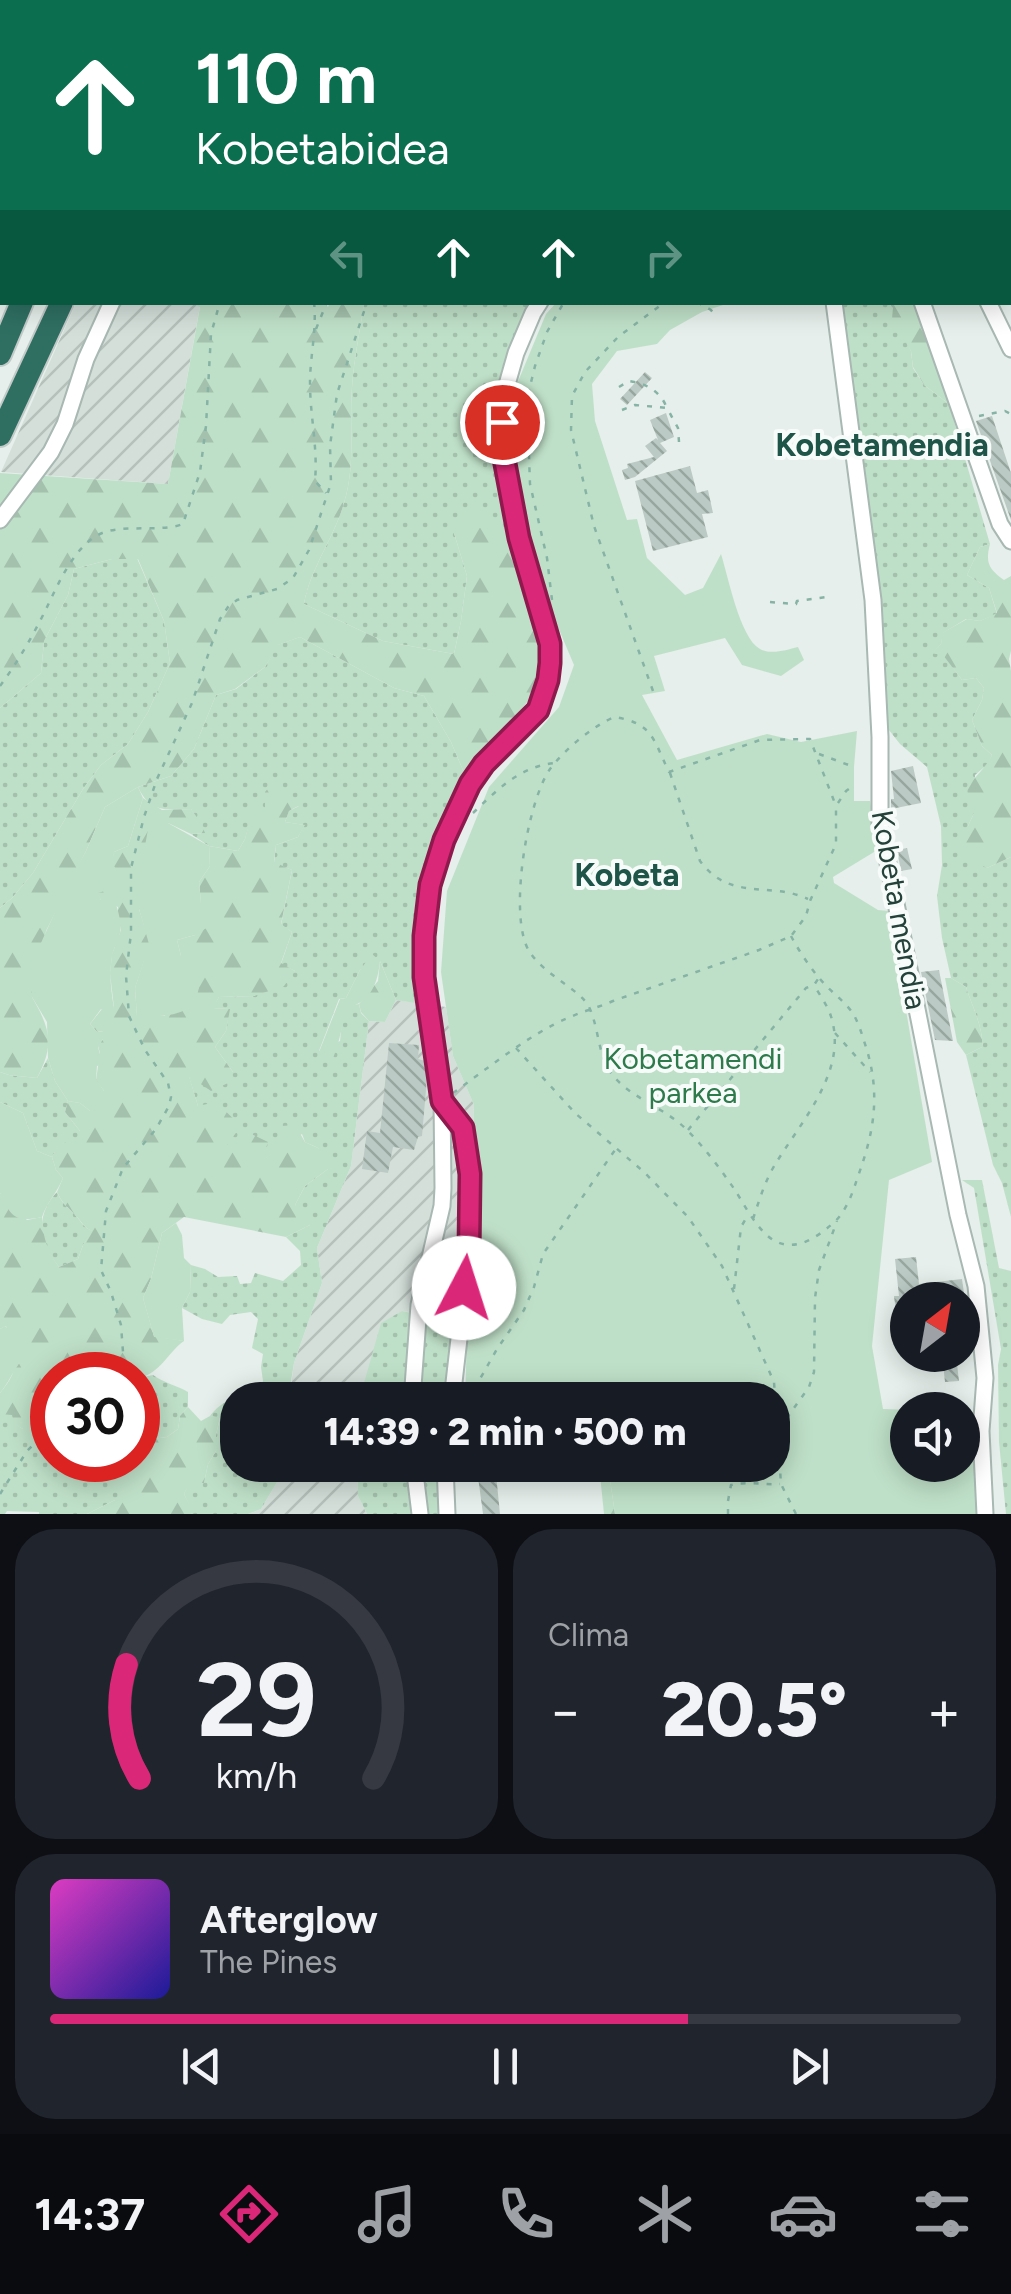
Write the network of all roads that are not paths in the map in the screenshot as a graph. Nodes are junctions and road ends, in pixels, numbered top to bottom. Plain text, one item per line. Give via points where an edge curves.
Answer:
1 (21, 305) edge
2 (61, 305) edge
3 (111, 305) edge
4 (538, 305) edge
5 (834, 305) edge
6 (923, 305) edge
7 (989, 305) edge
8 (1011, 349) edge
9 (0, 354) edge
10 (0, 435) edge
11 (0, 520) edge
12 (1011, 541) edge
13 (442, 1101) junction
14 (413, 1382) edge
15 (454, 1382) edge
16 (416, 1482) edge
17 (446, 1482) edge
18 (420, 1514) edge
19 (447, 1514) edge
20 (985, 1514) edge

1 - 9 highway
2 - 10 highway
3 - 11 street via 66,424
4 - 13 street via 504,395 502,448 550,644 548,680 538,710 470,784 430,885 424,977
5 - 20 street, Kobeta mendia via 874,600 880,823 976,1286 985,1378
6 - 12 street
7 - 8 street
13 - 14 street via 442,1206 419,1305
13 - 15 street via 463,1128 470,1174
16 - 18 street
17 - 19 street

